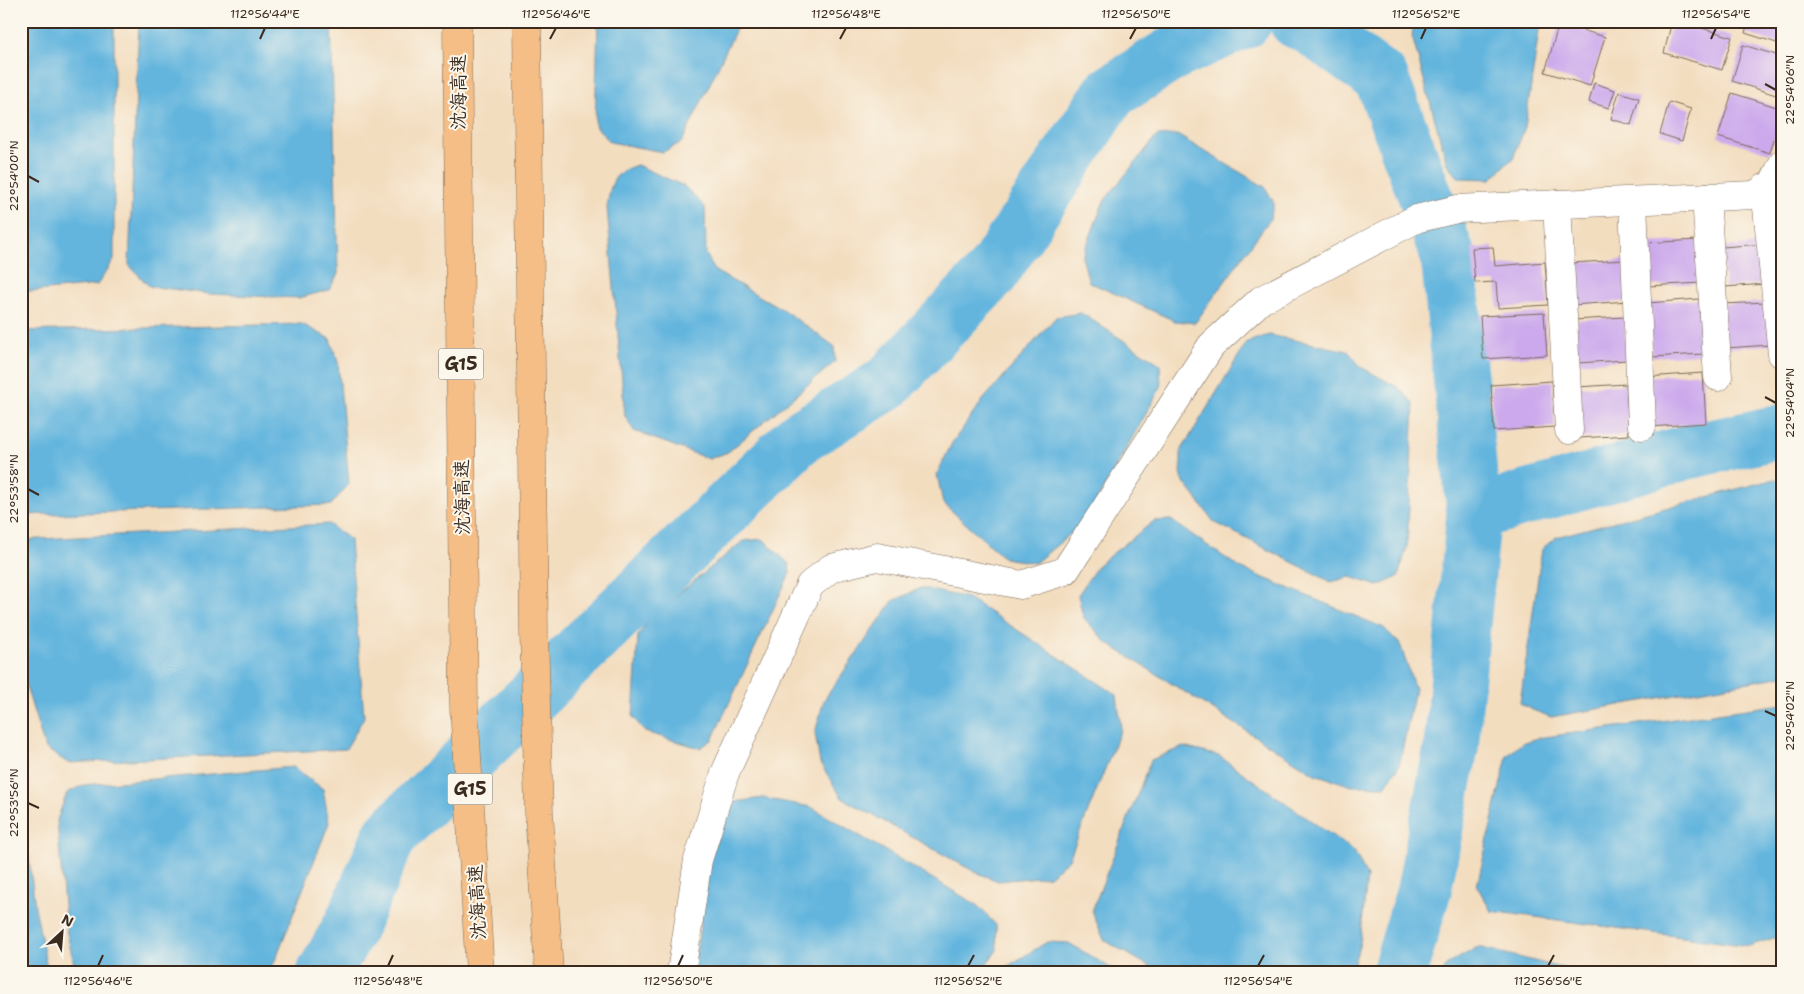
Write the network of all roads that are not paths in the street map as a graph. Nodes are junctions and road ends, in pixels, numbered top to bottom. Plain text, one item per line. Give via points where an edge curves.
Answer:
1 (458, 21) edge
2 (527, 21) edge
3 (1783, 163) edge
4 (1766, 188) junction
5 (1706, 197) junction
6 (1632, 201) junction
7 (1557, 204) junction
8 (1782, 354) edge
9 (1718, 376) dead end
10 (1642, 426) dead end
11 (1568, 430) dead end
12 (480, 973) edge
13 (549, 973) edge
14 (681, 973) edge

1 - 12 highway, 沈海高速 / G15 via 464,707
2 - 13 highway via 534,632 539,813
3 - 4 street via 1772,185
4 - 5 street via 1754,195
4 - 8 street
5 - 6 street
5 - 9 street
6 - 7 street
6 - 10 street
7 - 11 street
7 - 14 street via 1457,209 1416,219 1261,300 1211,346 1065,571 1021,586 877,557 831,568 810,586 725,774 698,860

